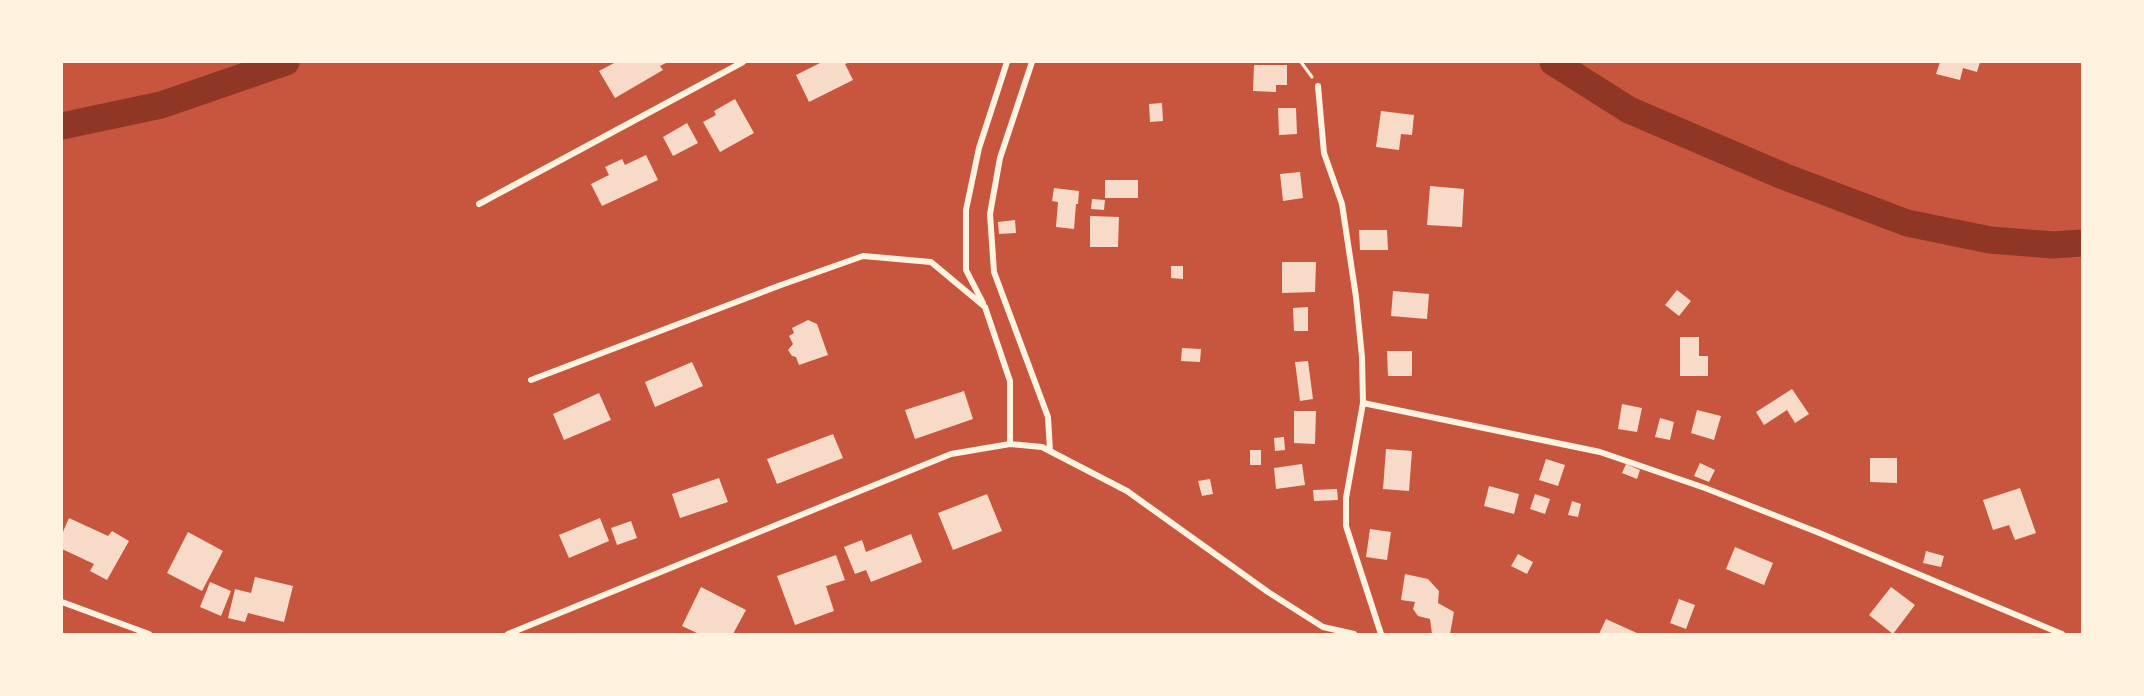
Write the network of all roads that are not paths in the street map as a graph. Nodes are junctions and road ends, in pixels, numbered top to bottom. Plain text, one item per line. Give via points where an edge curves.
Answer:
1 (743, 62) edge
2 (1007, 62) edge
3 (1032, 62) edge
4 (1318, 86) road end
5 (479, 204) dead end
6 (985, 307) junction
7 (531, 380) dead end
8 (1363, 403) junction
9 (1010, 444) junction
10 (1050, 451) junction
11 (62, 602) edge
12 (149, 634) edge
13 (508, 634) edge
14 (1354, 634) edge
15 (1381, 634) edge
16 (2062, 634) edge

1 - 5 street
2 - 6 street via 979,148 966,210 966,270
3 - 10 street via 1000,158 990,214 994,272 1048,417
4 - 8 street via 1324,153 1342,204 1356,297
6 - 7 street via 931,262 863,256
6 - 9 street via 1010,381
8 - 15 street via 1346,498 1346,526
8 - 16 street via 1600,452 1817,532
9 - 10 street
9 - 13 street via 951,454
10 - 14 street via 1127,491 1323,627
11 - 12 street

